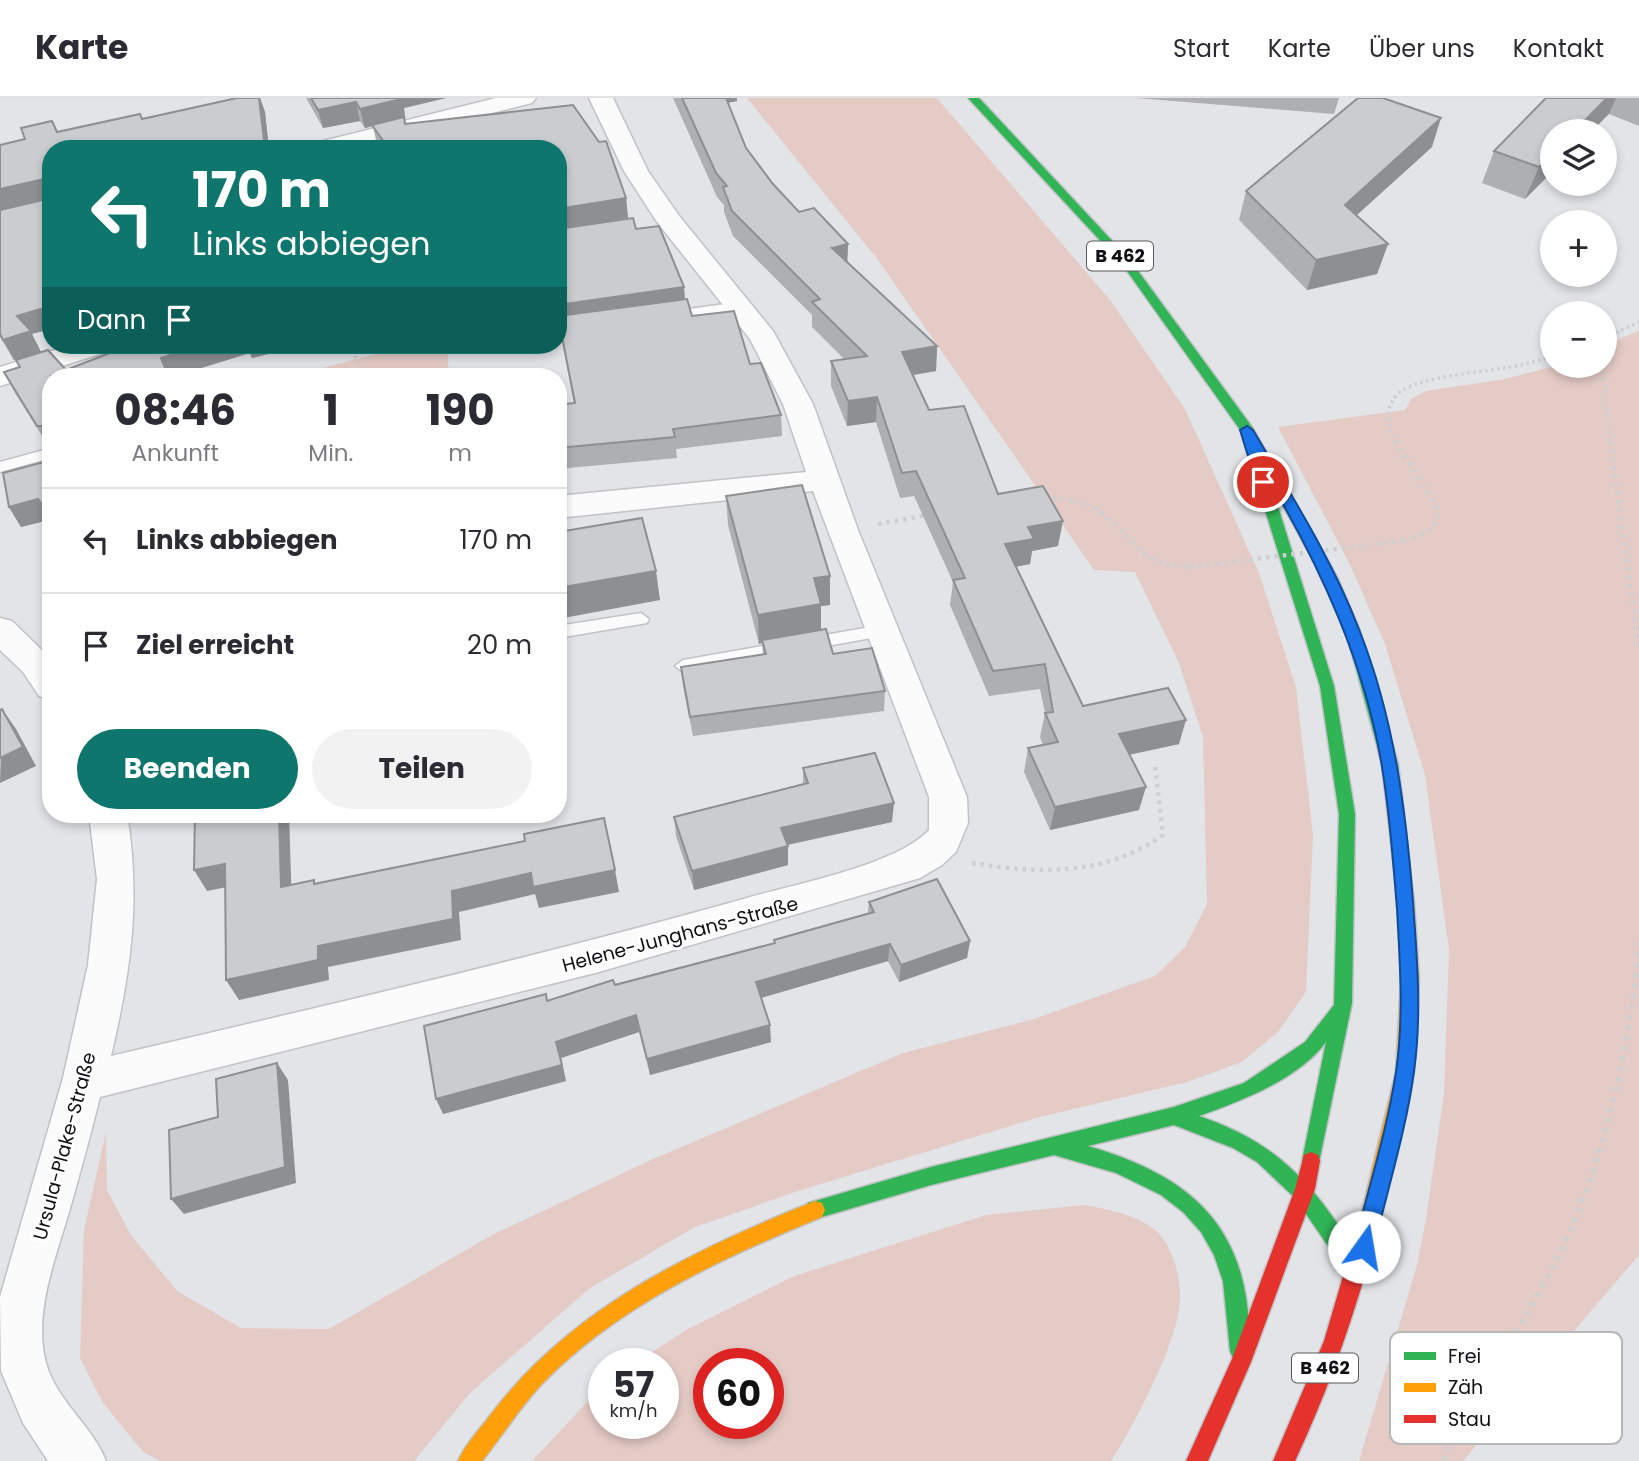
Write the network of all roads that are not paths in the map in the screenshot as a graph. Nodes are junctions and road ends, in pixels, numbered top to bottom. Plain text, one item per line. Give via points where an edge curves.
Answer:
1 (524, 98) edge
2 (601, 98) edge
3 (973, 98) edge
4 (356, 140) edge
5 (739, 306) junction
6 (659, 318) edge
7 (71, 354) edge
8 (0, 377) edge
9 (1247, 430) junction
10 (42, 455) edge
11 (0, 467) edge
12 (825, 480) junction
13 (567, 506) edge
14 (640, 619) dead end
15 (0, 630) edge
16 (567, 631) edge
17 (882, 631) junction
18 (42, 666) edge
19 (683, 666) edge
20 (109, 823) edge
21 (1343, 1003) junction
22 (83, 1082) junction
23 (1174, 1116) junction
24 (1047, 1146) junction
25 (1305, 1189) junction
26 (1358, 1272) junction
27 (11, 1302) edge
28 (1241, 1363) junction
29 (81, 1461) edge
30 (469, 1461) edge
31 (1196, 1461) edge
32 (1284, 1461) edge

1 - 4 street
2 - 5 street via 657,224
3 - 9 main road, B 462 via 1126,262
5 - 6 lane
5 - 12 street via 763,337 798,404
7 - 8 street
9 - 21 main road, B 462 via 1327,686 1348,814
9 - 26 main road, B 462 via 1305,530 1353,631 1390,764 1399,831 1410,981 1405,1072
10 - 11 lane
12 - 13 street
12 - 17 street
14 - 16 lane
15 - 18 street
17 - 19 lane
17 - 22 street, Helene-Junghans-Straße via 948,797 952,817 946,839 930,855 906,867 749,917
20 - 22 street, Ursula-Plake-Straße via 117,885 110,964
21 - 23 main road via 1311,1048 1284,1069 1250,1088
21 - 25 main road, B 462
22 - 27 street, Ursula-Plake-Straße
23 - 24 main road
23 - 25 main road via 1245,1141 1277,1161
24 - 28 main road via 1120,1161 1161,1179 1191,1204 1218,1242 1234,1284
24 - 30 main road via 813,1211 702,1261 616,1310 542,1370
25 - 26 main road
25 - 28 main road, B 462
26 - 32 main road, B 462 via 1318,1389
27 - 29 street, Ursula-Plake-Straße via 29,1378 55,1432
28 - 31 main road, B 462

